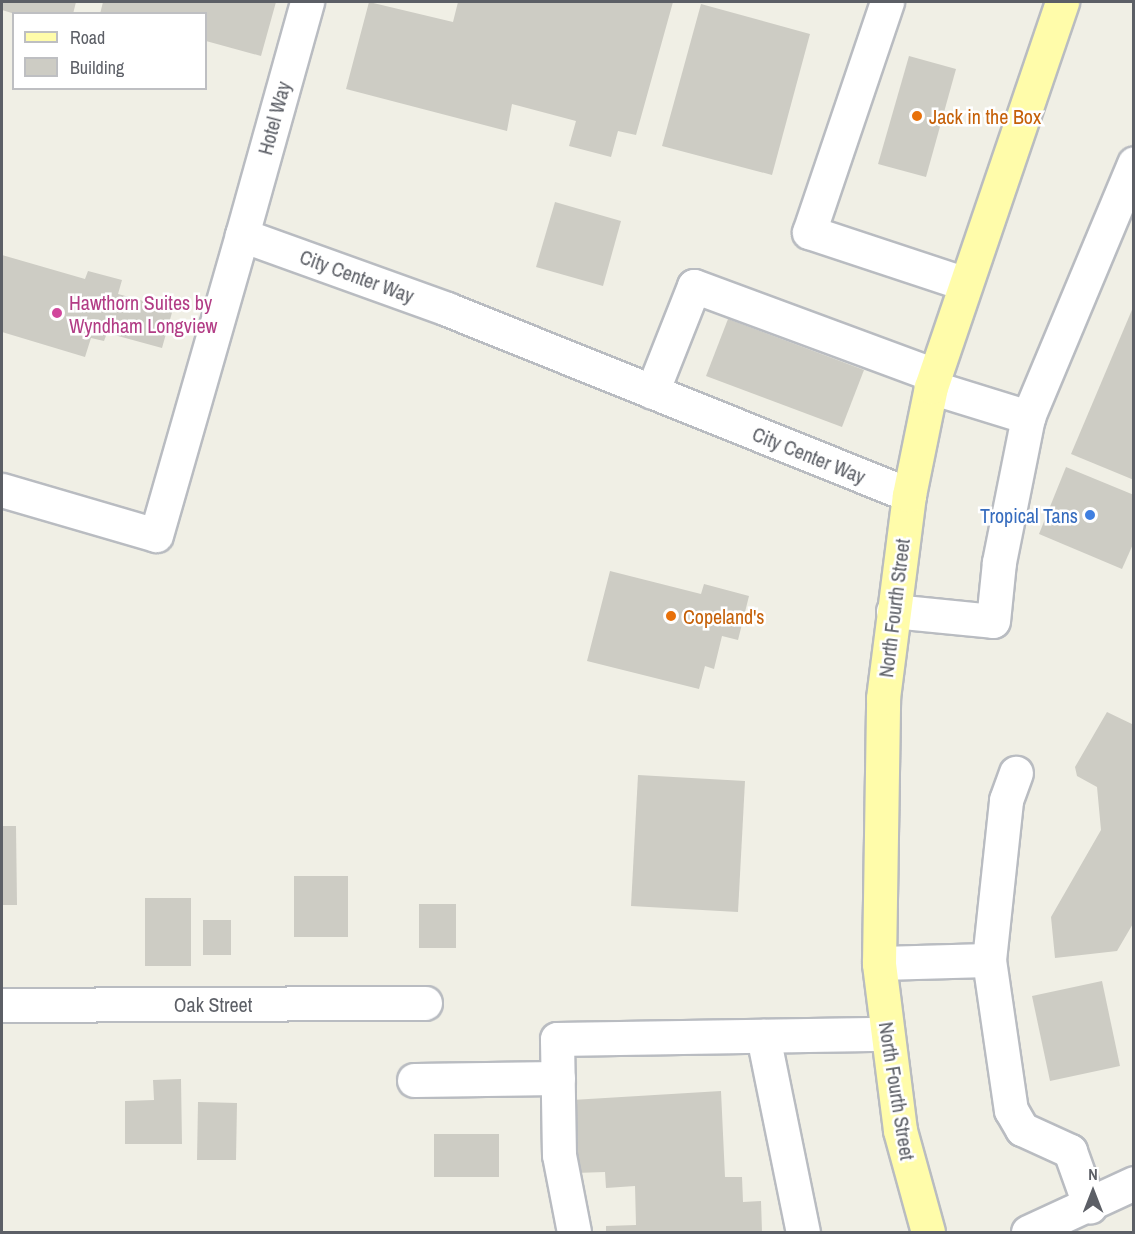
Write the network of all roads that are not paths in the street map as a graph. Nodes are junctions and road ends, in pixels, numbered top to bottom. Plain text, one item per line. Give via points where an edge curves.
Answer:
1 (307, 2) edge
2 (887, 2) edge
3 (1062, 2) edge
4 (1134, 163) edge
5 (242, 236) junction
6 (963, 284) junction
7 (933, 381) junction
8 (652, 392) junction
9 (1028, 417) junction
10 (2, 490) edge
11 (909, 495) junction
12 (893, 610) junction
13 (1016, 773) dead end
14 (989, 960) junction
15 (879, 963) junction
16 (425, 1004) dead end
17 (2, 1005) edge
18 (886, 1034) junction
19 (763, 1036) junction
20 (558, 1078) junction
21 (414, 1080) dead end
22 (1134, 1183) edge
23 (1090, 1207) junction
24 (1043, 1230) edge
25 (574, 1233) edge
26 (803, 1233) edge
27 (928, 1233) edge

1 - 5 street, Hotel Way
2 - 6 street via 809,232
3 - 6 main road, North Fourth Street
4 - 9 street
5 - 8 street, City Center Way via 447,309
5 - 10 street via 156,535
6 - 7 main road, North Fourth Street
7 - 8 street via 694,286
7 - 9 street
7 - 11 main road, North Fourth Street
8 - 11 street, City Center Way
9 - 12 street via 999,562 993,621
11 - 12 main road, North Fourth Street
12 - 15 main road, North Fourth Street via 880,747
13 - 14 street via 1006,800
14 - 15 street
14 - 23 street via 1011,1110 1022,1129 1070,1151
15 - 18 main road, North Fourth Street
16 - 17 street, Oak Street
18 - 19 street
18 - 27 main road, North Fourth Street via 900,1130
19 - 20 street via 557,1039
19 - 26 street
20 - 21 street
20 - 25 street via 559,1155
22 - 23 street
23 - 24 street

